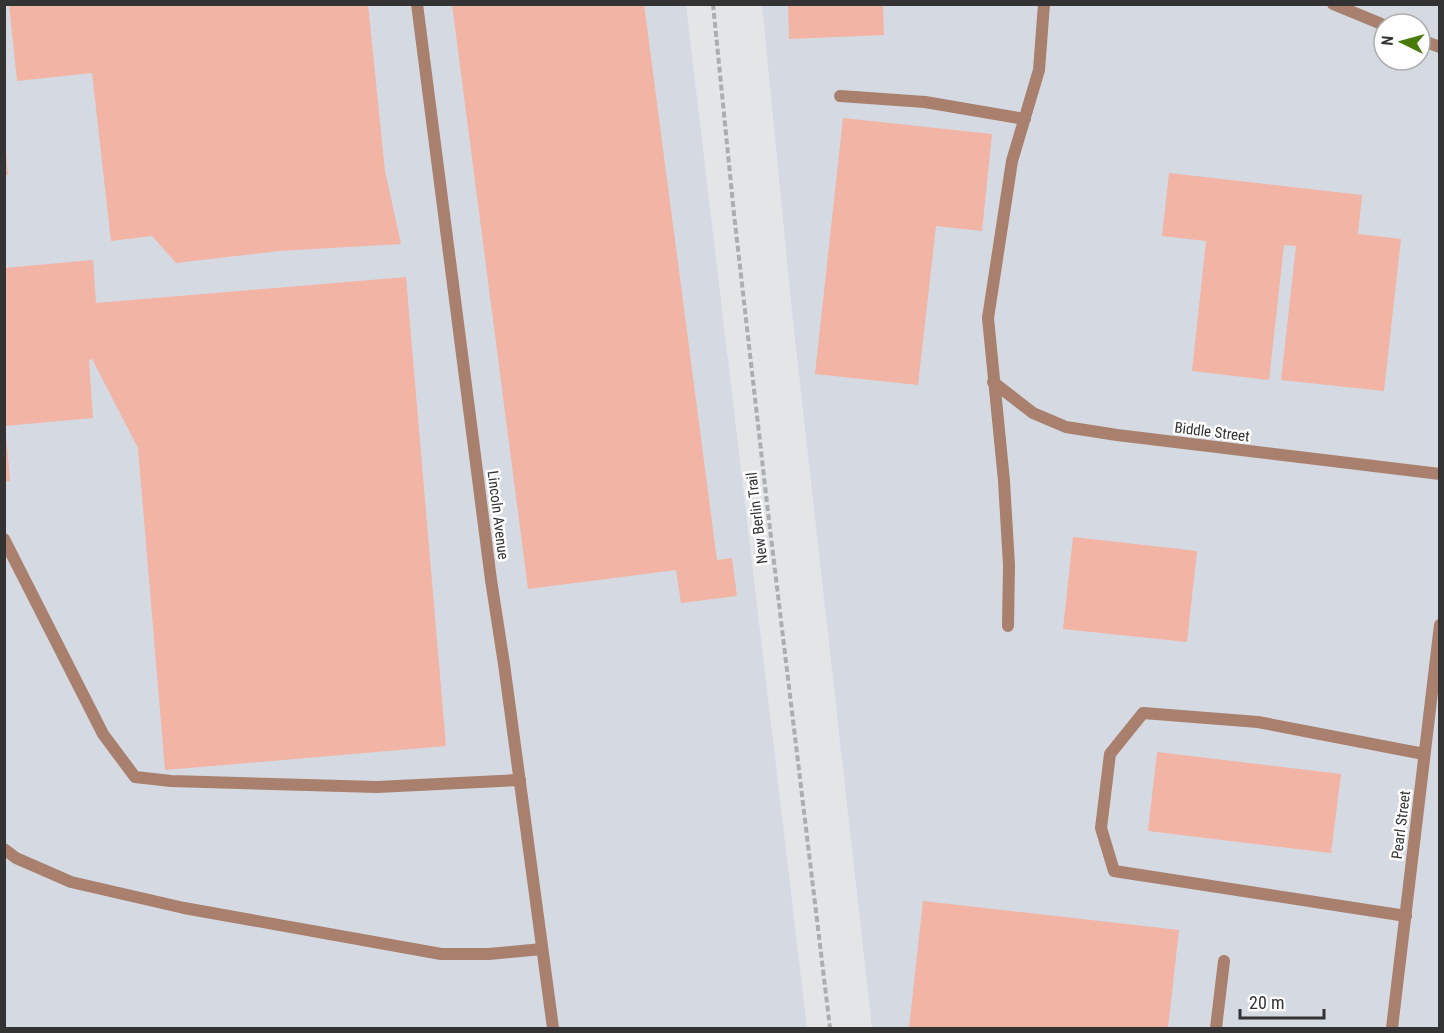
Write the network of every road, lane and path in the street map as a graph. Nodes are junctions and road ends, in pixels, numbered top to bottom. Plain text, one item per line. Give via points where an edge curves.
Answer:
1 (417, 4) edge
2 (713, 4) edge
3 (1044, 4) edge
4 (1333, 4) edge
5 (1372, 20) edge
6 (840, 96) dead end
7 (1025, 119) junction
8 (993, 382) junction
9 (1440, 474) edge
10 (4, 539) edge
11 (1440, 625) edge
12 (1008, 626) dead end
13 (1433, 731) edge
14 (1424, 754) junction
15 (520, 780) junction
16 (4, 849) edge
17 (1406, 916) junction
18 (542, 949) junction
19 (1224, 961) dead end
20 (553, 1029) edge
21 (830, 1029) edge
22 (1216, 1029) edge
23 (1392, 1029) edge

1 - 15 street, Lincoln Avenue
2 - 21 path, New Berlin Trail via 769,523
3 - 7 street via 1039,70
4 - 5 street
6 - 7 street via 925,102
7 - 8 street via 1012,161 988,318
8 - 9 street, Biddle Street via 1033,413 1066,427
8 - 12 street via 1004,481
10 - 15 street via 103,734 135,777 377,787
11 - 13 street, Pearl Street
13 - 14 street, Pearl Street
14 - 17 street, Pearl Street
14 - 17 street via 1258,722 1143,713 1110,754 1101,828 1114,871
15 - 18 street, Lincoln Avenue
16 - 18 street via 71,882 184,908 441,954
17 - 23 street, Pearl Street
18 - 20 street, Lincoln Avenue
19 - 22 street

